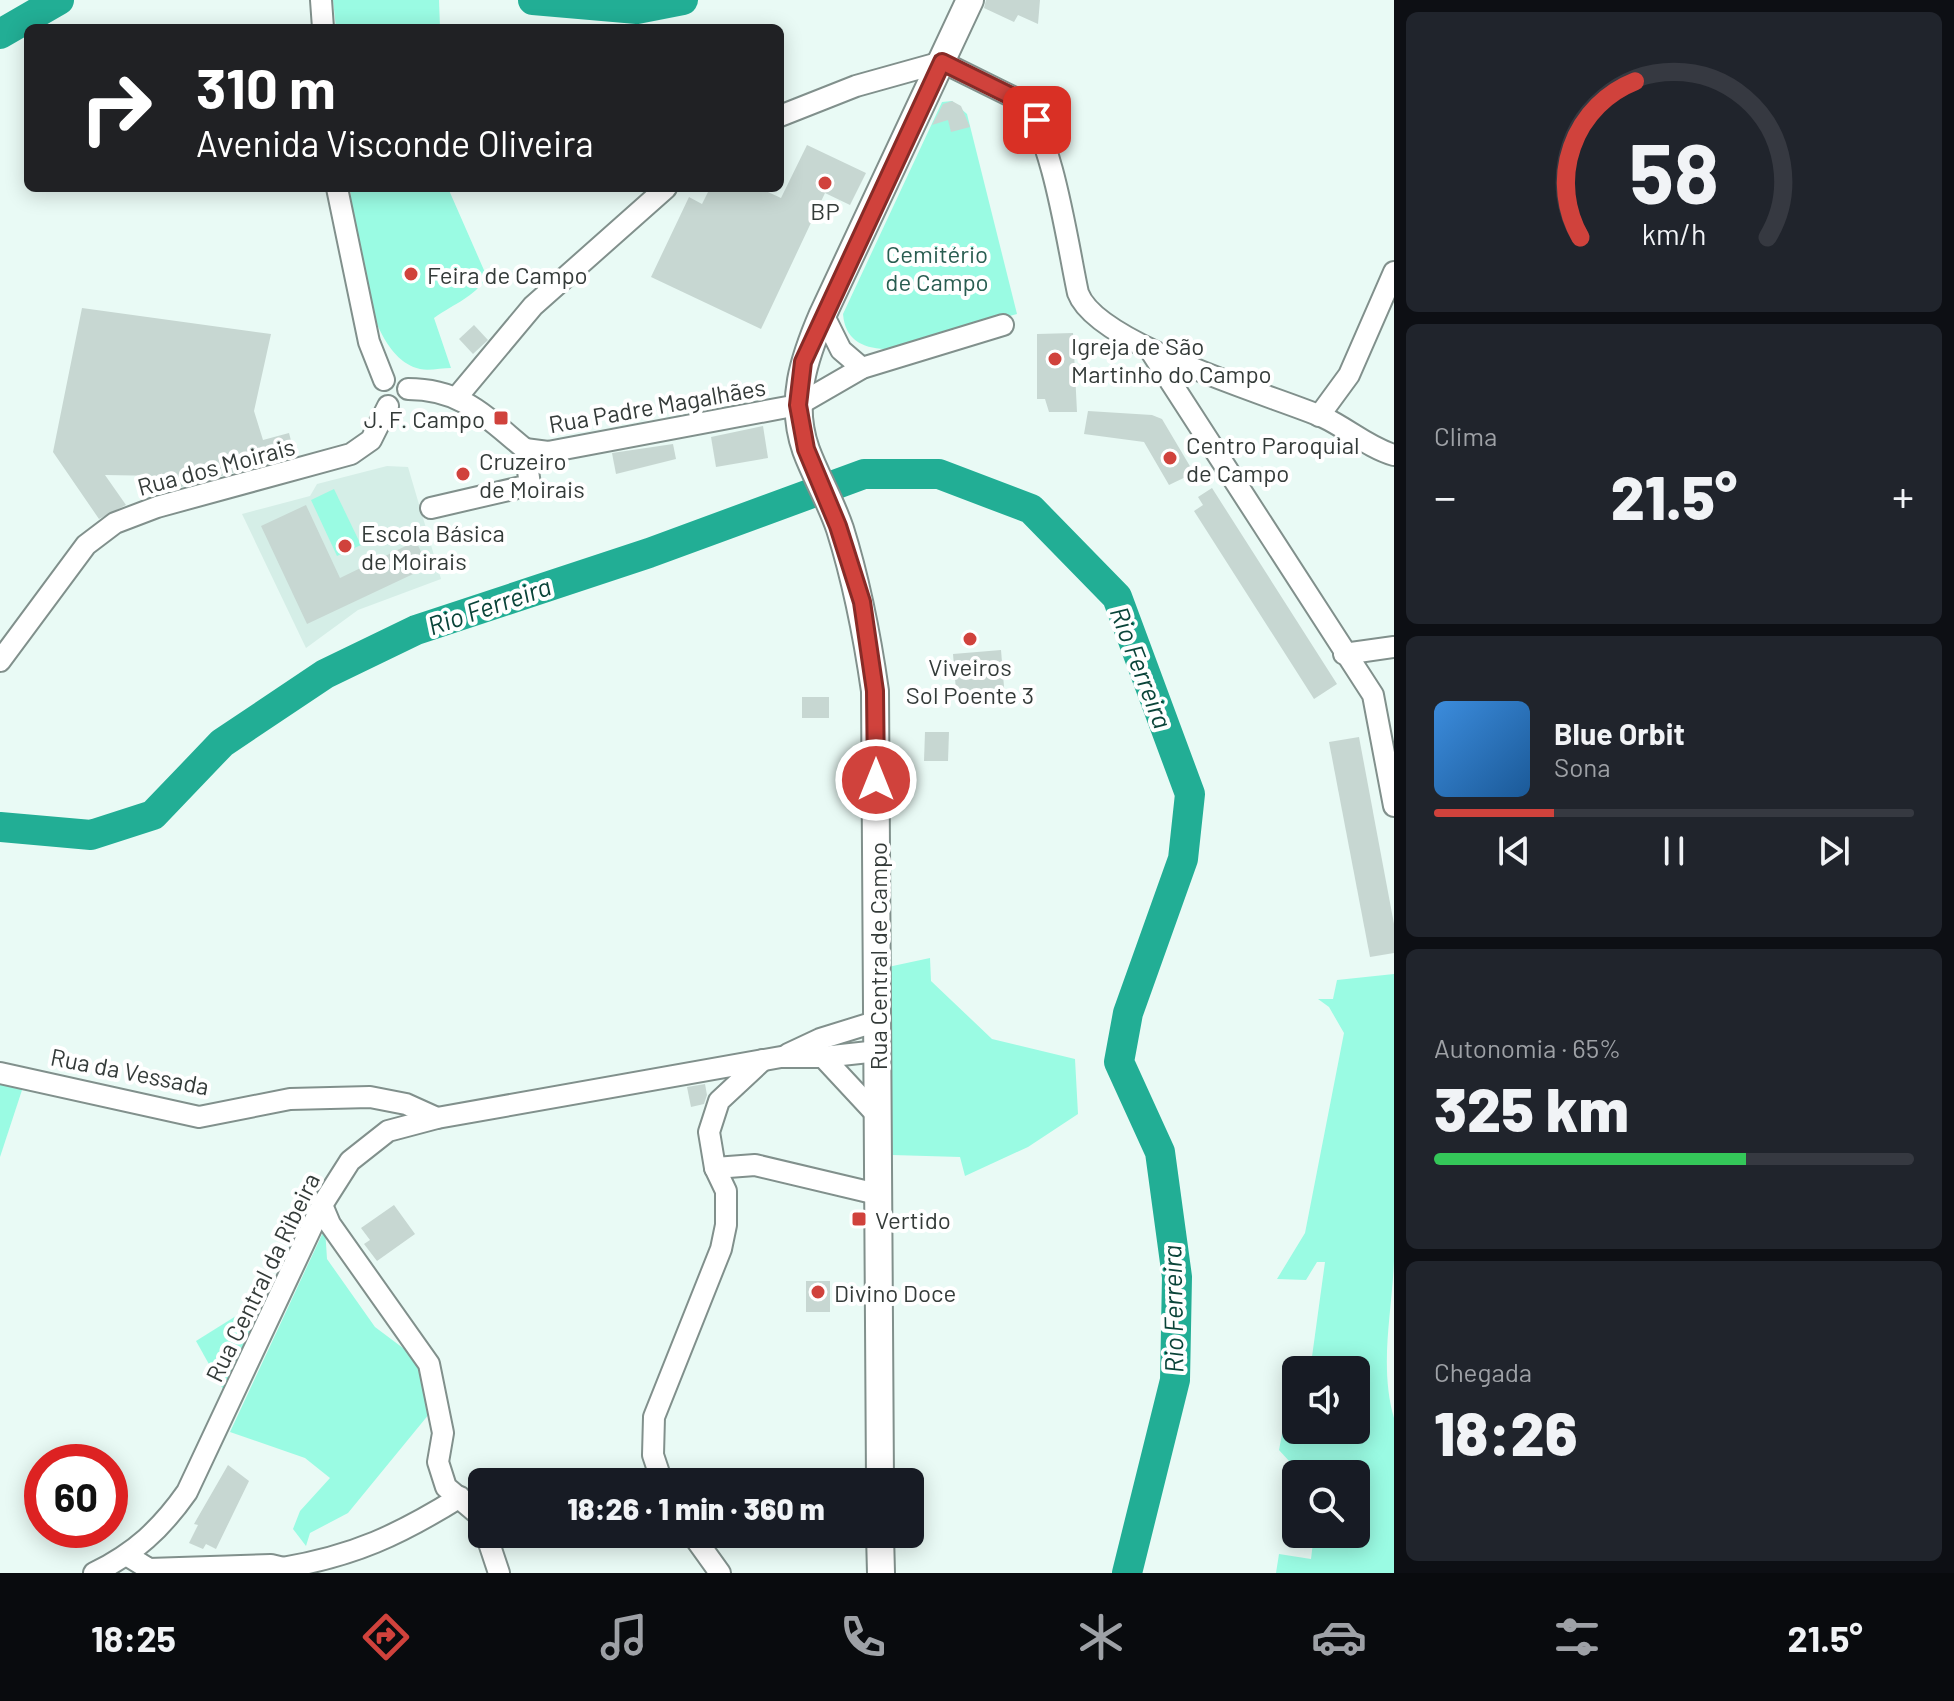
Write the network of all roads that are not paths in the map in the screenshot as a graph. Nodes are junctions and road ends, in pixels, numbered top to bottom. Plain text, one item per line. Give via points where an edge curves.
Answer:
1 (321, 0) edge
2 (970, 0) edge
3 (323, 24) edge
4 (942, 62) junction
5 (784, 114) edge
6 (338, 192) edge
7 (661, 192) edge
8 (1394, 272) edge
9 (823, 314) junction
10 (1003, 325) dead end
11 (1150, 350) junction
12 (862, 368) junction
13 (384, 380) junction
14 (408, 389) junction
15 (457, 397) junction
16 (798, 405) junction
17 (388, 406) junction
18 (1319, 416) junction
19 (525, 449) junction
20 (1394, 455) edge
21 (431, 508) dead end
22 (1394, 647) edge
23 (1344, 654) junction
24 (0, 661) edge
25 (1394, 806) edge
26 (878, 1021) junction
27 (878, 1051) junction
28 (823, 1057) junction
29 (772, 1058) junction
30 (0, 1073) edge
31 (876, 1114) junction
32 (437, 1118) junction
33 (715, 1168) junction
34 (877, 1194) junction
35 (322, 1205) junction
36 (657, 1468) edge
37 (880, 1468) edge
38 (460, 1497) junction
39 (468, 1505) edge
40 (491, 1548) edge
41 (702, 1548) edge
42 (880, 1548) edge
43 (128, 1556) junction
44 (282, 1568) junction
45 (94, 1573) edge
46 (304, 1573) edge
47 (499, 1573) edge
48 (720, 1573) edge
49 (881, 1573) edge

1 - 3 street
2 - 4 main road, Rua Central de Campo
4 - 5 street via 856,86
4 - 9 main road, Rua Central de Campo
4 - 11 street via 1031,111 1042,136 1081,302
6 - 13 street via 369,342
7 - 15 street via 533,306
8 - 18 street via 1349,375
9 - 12 street via 841,350
9 - 16 main road, Rua Central de Campo via 803,362
10 - 12 street, Rua Padre Magalhães
11 - 18 street
11 - 23 street
12 - 16 street, Rua Padre Magalhães
13 - 14 street via 396,377
13 - 17 street via 379,394
14 - 15 street
14 - 17 street via 405,402
15 - 19 street
16 - 19 street, Rua Padre Magalhães via 548,452
16 - 26 main road, Rua Central de Campo via 806,449 862,602 875,691
17 - 24 street, Rua dos Moirais via 371,440 351,454 115,523 86,545
18 - 20 street
19 - 21 street via 530,485
22 - 23 street
23 - 25 street via 1373,695
26 - 27 main road, Rua Central de Campo
26 - 29 street, Rua Central da Ribeira
27 - 28 street, Rua Central da Ribeira
27 - 31 main road, Rua Central de Campo
28 - 29 street, Rua Central da Ribeira
28 - 31 street
29 - 32 street, Rua Central da Ribeira
29 - 33 street via 719,1101 709,1132
30 - 32 street, Rua da Vessada via 199,1117 290,1099 370,1097 406,1104
31 - 34 main road, Rua Central de Campo
32 - 35 street, Rua Central da Ribeira via 388,1131 350,1161
33 - 34 street via 755,1165
33 - 36 street via 726,1191 726,1225 654,1417
34 - 37 main road, Rua Central de Campo
35 - 38 street via 429,1364 443,1433 438,1462 446,1487
35 - 43 street, Rua Central da Ribeira via 187,1492 163,1526
38 - 39 street
38 - 44 street via 404,1532 329,1560
40 - 47 street
41 - 48 street
42 - 49 main road
43 - 44 street via 149,1569
43 - 45 street, Rua Central da Ribeira
44 - 46 street

